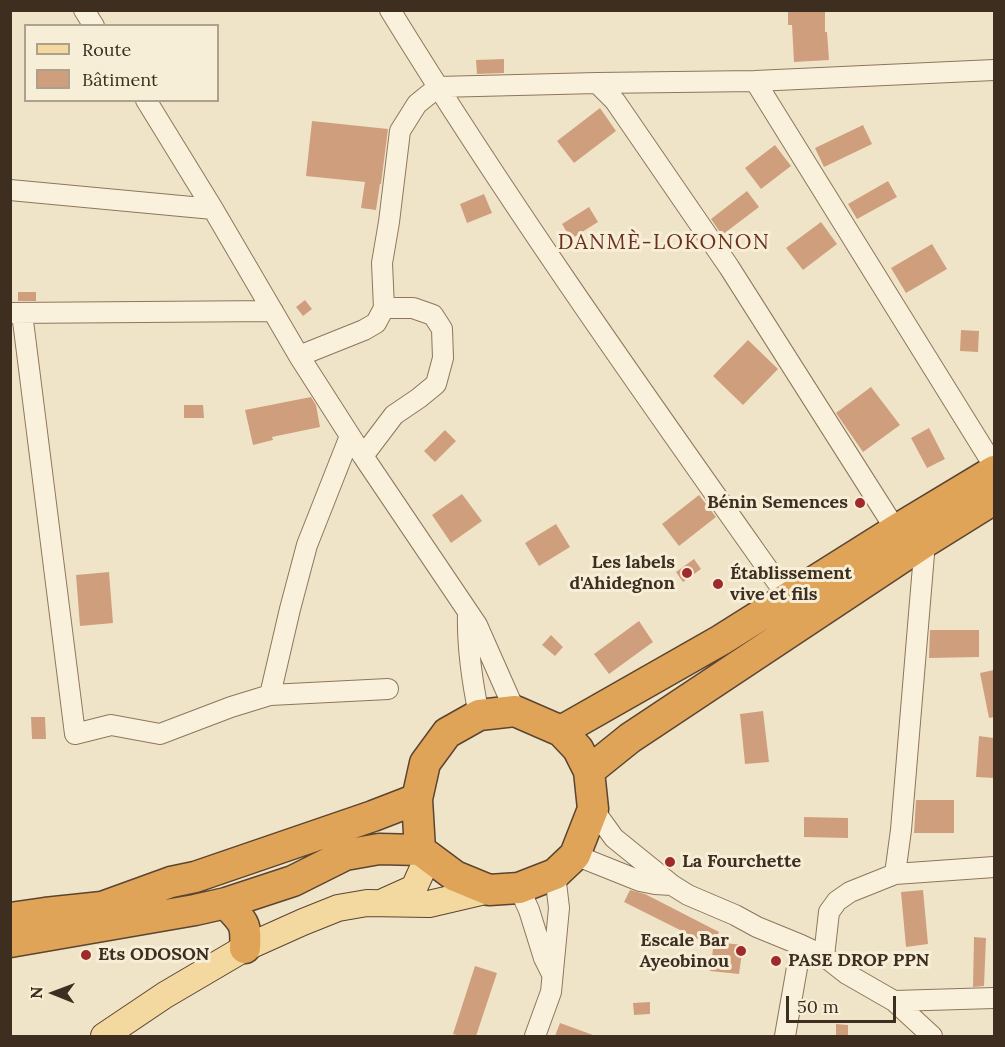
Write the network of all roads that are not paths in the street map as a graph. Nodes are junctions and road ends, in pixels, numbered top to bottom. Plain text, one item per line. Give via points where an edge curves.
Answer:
1 (84, 10) edge
2 (390, 10) edge
3 (93, 24) edge
4 (994, 70) edge
5 (755, 81) junction
6 (597, 83) junction
7 (438, 87) junction
8 (147, 102) edge
9 (10, 190) edge
10 (213, 209) junction
11 (384, 308) junction
12 (273, 310) junction
13 (16, 313) edge
14 (299, 356) junction
15 (351, 436) junction
16 (363, 456) junction
17 (994, 466) edge
18 (994, 471) edge
19 (994, 499) edge
20 (896, 530) junction
21 (925, 542) junction
22 (789, 599) junction
23 (468, 613) junction
24 (388, 689) dead end
25 (270, 694) junction
26 (515, 711) junction
27 (479, 715) junction
28 (561, 731) junction
29 (589, 771) junction
30 (417, 799) junction
31 (593, 809) junction
32 (424, 854) junction
33 (565, 864) junction
34 (994, 867) edge
35 (895, 874) junction
36 (672, 885) junction
37 (519, 888) junction
38 (489, 890) junction
39 (10, 903) edge
40 (226, 903) junction
41 (380, 904) junction
42 (102, 907) junction
43 (10, 918) edge
44 (10, 942) edge
45 (801, 945) junction
46 (245, 948) junction
47 (824, 956) junction
48 (553, 975) junction
49 (994, 998) edge
50 (894, 1001) junction
51 (105, 1036) edge
52 (535, 1036) edge
53 (785, 1036) edge
54 (932, 1036) edge

1 - 3 street
2 - 7 street
4 - 5 street
5 - 6 street
5 - 17 street
6 - 7 street
6 - 20 street via 615,101 729,267
7 - 11 street via 417,104 400,131 382,263
7 - 22 street via 593,320
8 - 10 street
9 - 10 street
10 - 12 street
11 - 14 street via 376,323 364,330
11 - 16 street via 413,308 433,315 442,329 443,358 436,384 394,416
12 - 13 street
12 - 14 street
13 - 25 street via 75,734 111,725 160,734
14 - 15 street
15 - 16 street
15 - 25 street via 307,545
16 - 23 street
18 - 20 highway
19 - 21 highway
20 - 22 highway
21 - 29 highway via 630,738
21 - 35 street
22 - 28 highway
23 - 26 street via 485,640
23 - 27 street via 467,634
24 - 25 street
26 - 27 highway
26 - 28 highway
27 - 30 highway via 447,733 425,763
28 - 29 highway via 578,749
29 - 31 highway
30 - 32 highway
30 - 42 highway
31 - 33 highway
31 - 36 street via 614,838
32 - 38 highway via 455,876
32 - 40 highway via 379,849 345,855 293,881
32 - 41 main road via 414,888
33 - 36 street
33 - 37 highway
33 - 48 street
34 - 35 street
35 - 47 street via 837,901 829,912
36 - 45 street
37 - 38 highway
37 - 48 street
38 - 41 main road via 429,904
39 - 42 street via 45,900
40 - 44 highway
40 - 46 highway via 243,922
41 - 46 main road via 338,908
42 - 43 highway
45 - 47 street
45 - 53 street
46 - 51 main road
47 - 50 street
48 - 52 street
49 - 50 street
50 - 54 street

